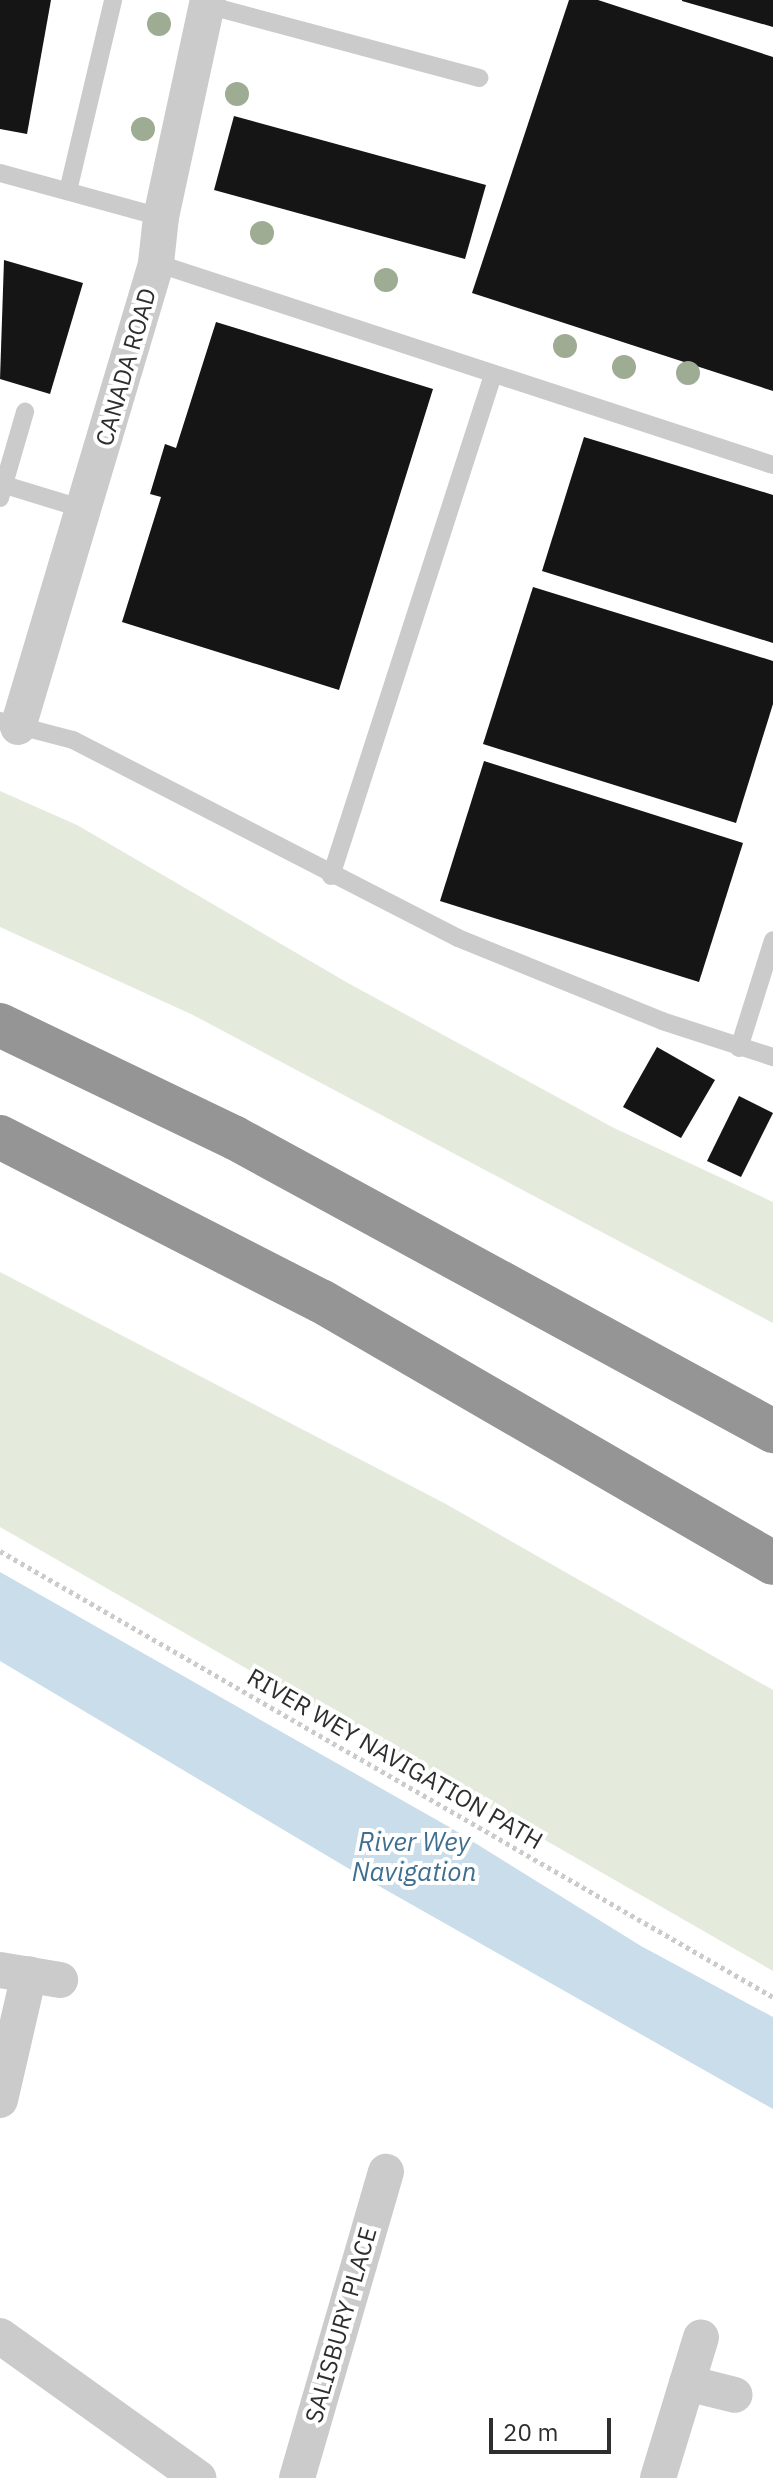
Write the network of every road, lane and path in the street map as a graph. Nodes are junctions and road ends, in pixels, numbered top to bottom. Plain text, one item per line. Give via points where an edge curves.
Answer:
1 (113, 0) edge
2 (208, 2) edge
3 (479, 78) dead end
4 (0, 173) edge
5 (68, 191) junction
6 (161, 217) junction
7 (156, 263) junction
8 (493, 375) junction
9 (25, 412) dead end
10 (773, 465) edge
11 (2, 491) edge
12 (87, 510) junction
13 (9, 724) edge
14 (331, 876) junction
15 (773, 940) edge
16 (0, 1025) edge
17 (739, 1048) junction
18 (773, 1057) edge
19 (0, 1137) edge
20 (773, 1431) edge
21 (0, 1551) edge
22 (773, 1563) edge
23 (30, 1975) edge
24 (773, 1997) edge
25 (0, 2100) edge
26 (386, 2172) dead end
27 (0, 2336) edge
28 (701, 2337) dead end
29 (687, 2383) junction
30 (735, 2395) dead end
31 (198, 2478) edge
32 (297, 2478) edge
33 (658, 2478) edge

1 - 5 lane
2 - 3 lane
2 - 6 street, CANADA ROAD
4 - 5 lane
5 - 6 lane
6 - 7 street, CANADA ROAD
7 - 8 lane
7 - 12 street, CANADA ROAD
8 - 10 lane
8 - 14 lane
9 - 11 lane
11 - 12 lane
12 - 13 street, CANADA ROAD
13 - 14 lane via 73,740
14 - 17 lane via 458,938
15 - 17 lane
16 - 20 highway via 235,1138
17 - 18 lane
19 - 22 highway via 321,1301
21 - 24 path, RIVER WEY NAVIGATION PATH
23 - 25 street
26 - 32 street, SALISBURY PLACE
27 - 31 street
28 - 29 street
29 - 30 street
29 - 33 street

